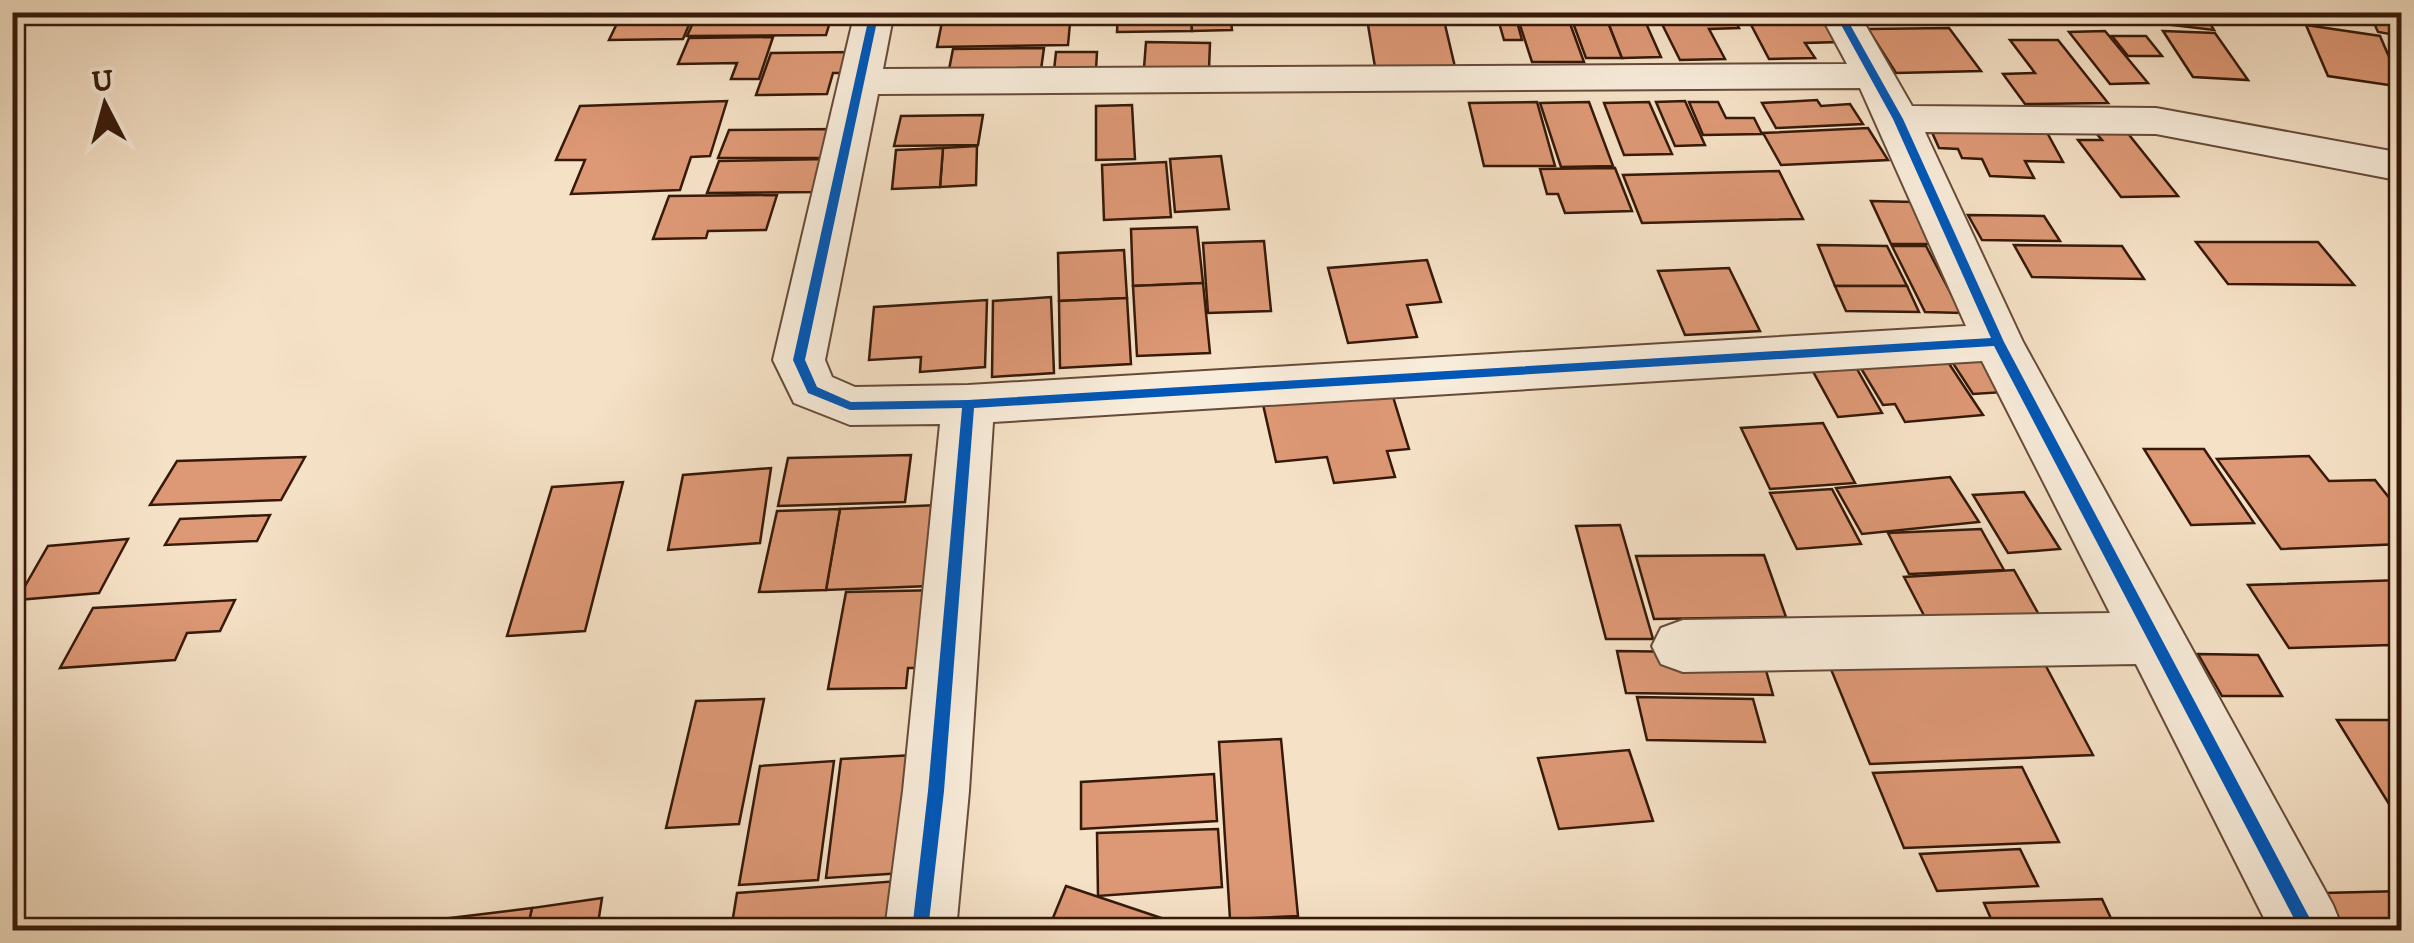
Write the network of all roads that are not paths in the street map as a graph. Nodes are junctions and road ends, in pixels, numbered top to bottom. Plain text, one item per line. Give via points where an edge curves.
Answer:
1 (875, 12) edge
2 (1838, 12) edge
3 (860, 82) junction
4 (1885, 97) junction
5 (2402, 167) edge
6 (1998, 342) junction
7 (968, 404) junction
8 (2154, 638) junction
9 (1683, 646) dead end
10 (920, 930) edge
11 (2308, 930) edge

1 - 3 street
2 - 4 street
3 - 4 street
3 - 7 street via 799,360 812,390 850,406
4 - 5 street via 2156,121
4 - 6 street
6 - 7 street
6 - 8 street
7 - 10 street
8 - 9 street
8 - 11 street

